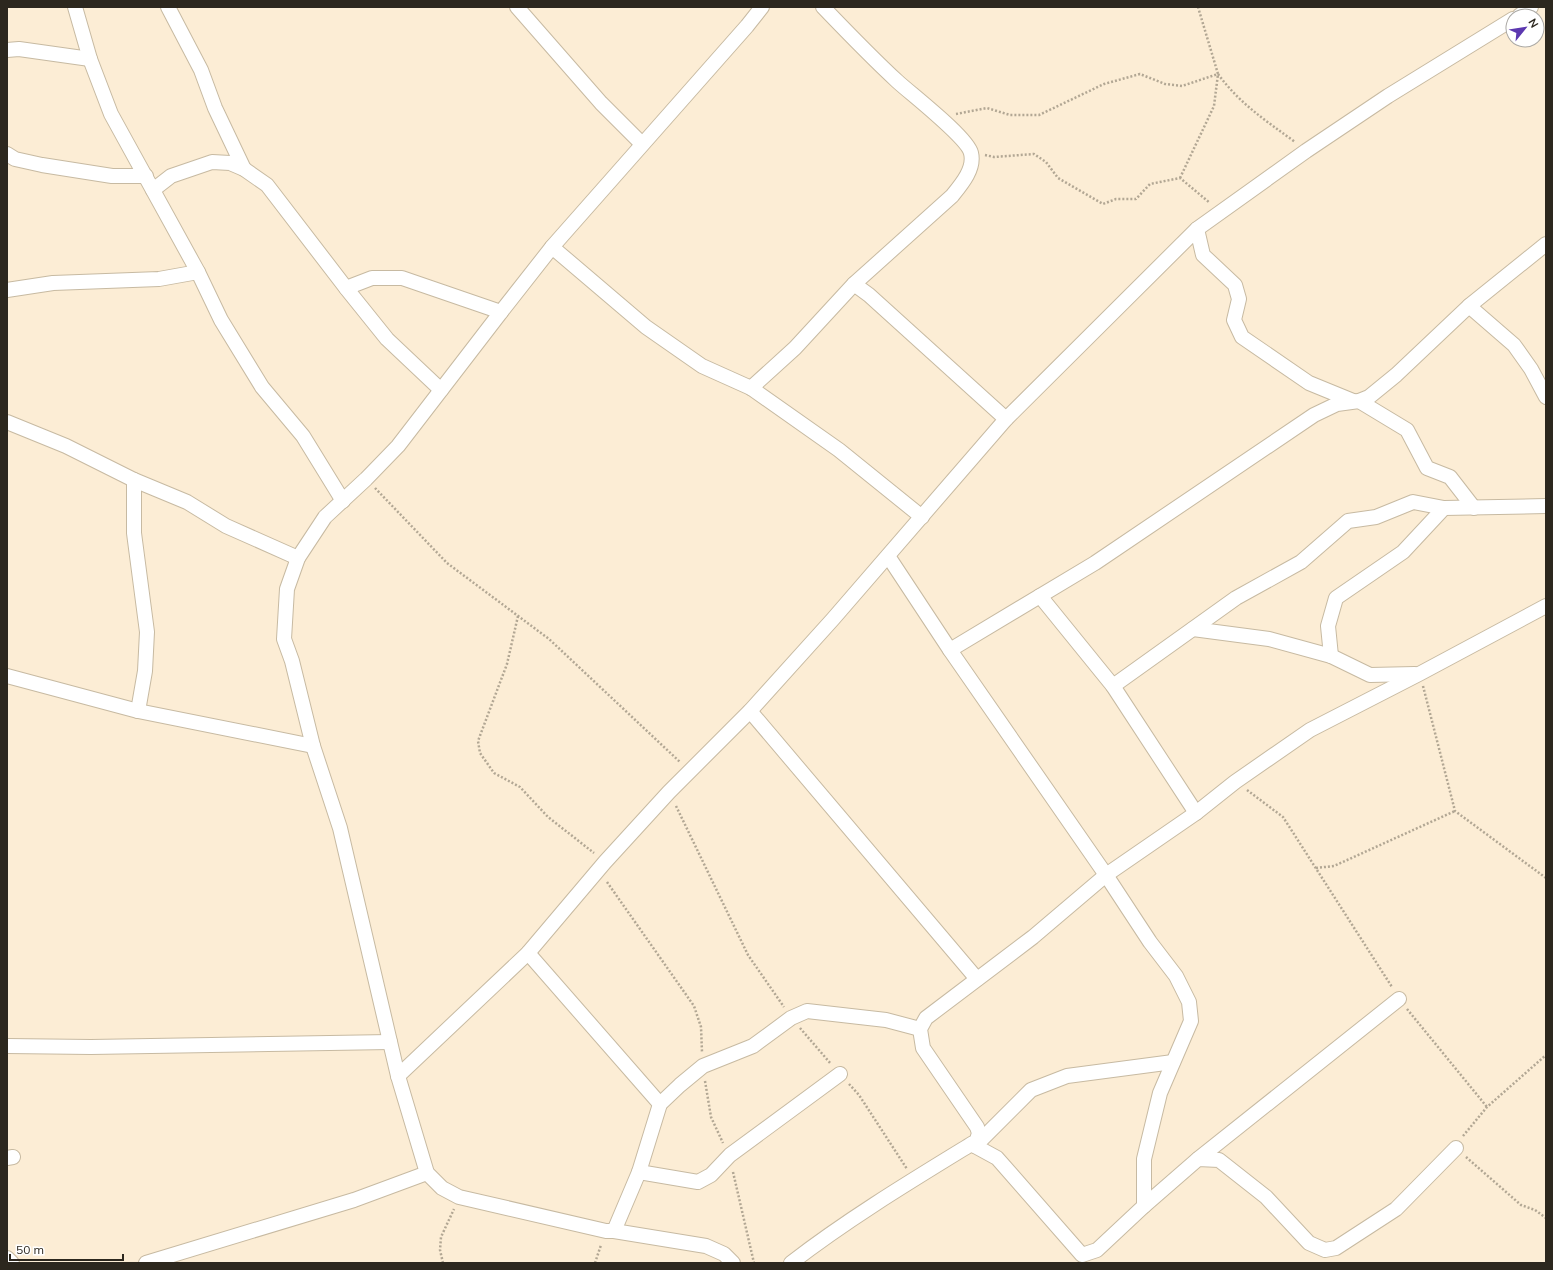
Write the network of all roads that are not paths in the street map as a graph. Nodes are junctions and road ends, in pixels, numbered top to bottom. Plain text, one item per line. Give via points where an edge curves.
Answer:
1 (75, 7) edge
2 (168, 7) edge
3 (517, 7) edge
4 (762, 7) edge
5 (823, 7) edge
6 (1505, 24) edge
7 (7, 50) edge
8 (90, 59) junction
9 (642, 144) junction
10 (7, 154) edge
11 (244, 169) junction
12 (146, 176) junction
13 (153, 190) junction
14 (1197, 229) junction
15 (1546, 244) edge
16 (552, 247) junction
17 (198, 272) junction
18 (854, 284) junction
19 (346, 288) junction
20 (7, 290) edge
21 (1469, 306) junction
22 (501, 312) junction
23 (751, 388) junction
24 (441, 390) junction
25 (1546, 397) edge
26 (1356, 401) junction
27 (1006, 419) junction
28 (7, 422) edge
29 (134, 480) junction
30 (343, 501) junction
31 (1546, 506) edge
32 (1444, 508) junction
33 (1474, 508) junction
34 (922, 517) junction
35 (888, 556) junction
36 (298, 558) junction
37 (1040, 596) junction
38 (1546, 606) edge
39 (1193, 629) junction
40 (950, 650) junction
41 (1331, 656) junction
42 (1420, 674) junction
43 (7, 676) edge
44 (1113, 686) junction
45 (138, 711) junction
46 (750, 711) junction
47 (314, 746) junction
48 (1196, 813) junction
49 (1106, 875) junction
50 (528, 953) junction
51 (977, 979) junction
52 (1399, 998) road end
53 (920, 1029) junction
54 (390, 1042) junction
55 (7, 1046) edge
56 (1173, 1062) junction
57 (840, 1074) road end
58 (398, 1076) junction
59 (660, 1104) junction
60 (975, 1146) junction
61 (1456, 1148) road end
62 (1198, 1159) junction
63 (639, 1172) junction
64 (427, 1173) junction
65 (1144, 1206) junction
66 (610, 1231) junction
67 (7, 1258) edge
68 (12, 1263) edge
69 (146, 1263) edge
70 (734, 1263) edge
71 (791, 1263) edge

1 - 8 street
2 - 11 street via 201,70 215,108
3 - 9 street via 601,104
4 - 9 street
5 - 18 street via 896,80 963,139 971,152 971,163 965,179 952,196
6 - 14 street via 1388,96
7 - 8 street via 19,49
8 - 12 street via 111,114
9 - 16 street
10 - 12 street via 15,159 65,169 112,176
11 - 13 street via 230,163 212,162 171,176
11 - 19 street via 267,185
12 - 13 street
13 - 17 street
14 - 26 street via 1203,254 1234,285 1239,300 1234,320 1242,337 1309,383
14 - 27 street
15 - 21 street
16 - 22 street
16 - 23 street via 646,327 702,366
17 - 20 street via 159,279 53,283
17 - 30 street via 221,320 262,387 302,436
18 - 23 street via 795,348
18 - 27 street
19 - 22 street via 372,278 402,278
19 - 24 street via 387,339
21 - 25 street via 1514,345
21 - 26 street via 1396,375 1369,397
22 - 24 street
23 - 34 street via 839,450
24 - 30 street via 398,446
26 - 33 street via 1407,430 1427,468 1450,477
26 - 37 street via 1337,404 1314,415 1095,563
27 - 34 street
28 - 29 street via 66,446
29 - 36 street via 187,502 226,526
29 - 45 street via 134,533 147,632 145,671
30 - 36 street via 325,517
31 - 33 street
32 - 33 street
32 - 39 street via 1413,502 1376,517 1348,521 1301,562 1236,598
32 - 41 street via 1403,552 1336,598 1328,626
34 - 35 street
35 - 40 street
35 - 46 street
36 - 47 street via 287,589 284,639
37 - 40 street
37 - 44 street
38 - 42 street
39 - 41 street via 1269,639
39 - 44 street
40 - 49 street
41 - 42 street via 1370,675
42 - 48 street via 1310,730 1235,782
43 - 45 street
44 - 48 street
45 - 47 street
46 - 50 street via 669,792
46 - 51 street
47 - 54 street via 340,828
48 - 49 street
49 - 51 street via 1033,937
49 - 56 street via 1150,942 1176,976 1189,1002 1191,1021
50 - 58 street
50 - 59 street
51 - 53 street via 926,1018
52 - 62 street
53 - 59 street via 886,1020 807,1010 791,1018 753,1046 703,1066
53 - 60 street via 923,1048 977,1127 979,1133
54 - 55 street
54 - 58 street
56 - 60 street via 1067,1076 1031,1090
56 - 65 street via 1160,1093 1144,1159
57 - 63 street via 730,1155 711,1175 698,1182
58 - 64 street
59 - 63 street
60 - 65 street via 997,1158 1082,1255 1097,1250
60 - 71 street via 973,1143 914,1179
61 - 62 street via 1396,1209 1336,1248 1326,1250 1309,1243 1266,1197 1219,1160
62 - 65 street
63 - 66 street
64 - 66 street via 442,1188 459,1197
64 - 69 street via 354,1200
66 - 70 street via 706,1246 724,1254
67 - 68 street

